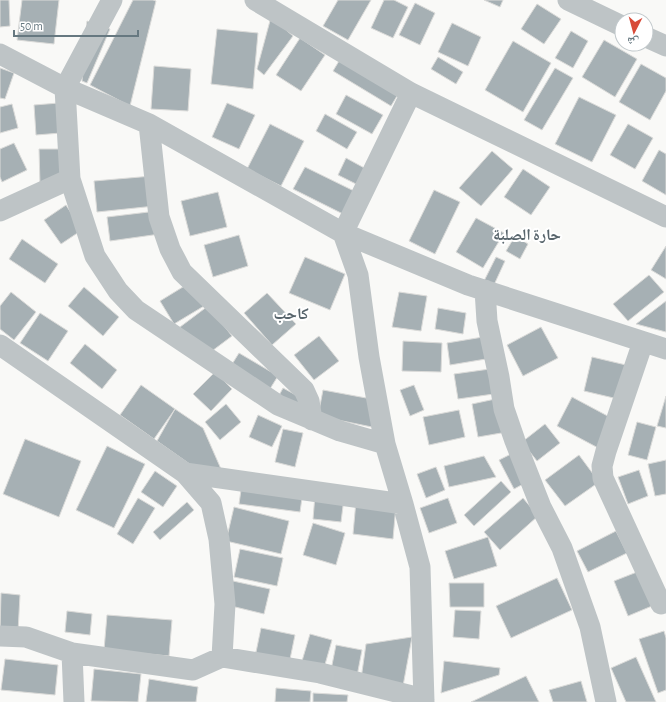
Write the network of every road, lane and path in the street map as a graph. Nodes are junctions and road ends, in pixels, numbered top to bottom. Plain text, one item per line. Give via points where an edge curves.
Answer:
1 (112, 0) edge
2 (255, 0) edge
3 (568, 0) edge
4 (614, 22) edge
5 (654, 41) edge
6 (666, 46) edge
7 (0, 54) edge
8 (65, 88) junction
9 (411, 93) junction
10 (149, 124) junction
11 (70, 179) junction
12 (0, 211) edge
13 (666, 218) edge
14 (343, 233) junction
15 (485, 290) junction
16 (644, 342) junction
17 (1, 348) edge
18 (666, 349) edge
19 (312, 420) junction
20 (385, 444) junction
21 (185, 473) junction
22 (403, 504) junction
23 (661, 604) dead end
24 (0, 636) edge
25 (72, 653) junction
26 (222, 657) junction
27 (424, 701) edge
28 (74, 702) edge
29 (606, 702) edge

1 - 8 street
2 - 9 street
3 - 4 street
5 - 6 street
7 - 8 street
8 - 10 street
8 - 11 street
9 - 13 street
9 - 14 street
10 - 14 street
10 - 19 street via 159,217 170,249 182,272 304,390
11 - 12 street
11 - 19 street via 95,256 118,291 136,310 278,405
14 - 15 street
14 - 20 street via 358,276
15 - 16 street
15 - 29 street via 487,321 504,409 541,507 562,548 590,627
16 - 18 street
16 - 23 street via 602,466 603,478
17 - 21 street
19 - 20 street
20 - 22 street
21 - 22 street
21 - 26 street via 211,503 217,532 225,604
22 - 27 street via 420,567
24 - 25 street via 26,638
25 - 26 street via 192,670
25 - 28 street
26 - 27 street via 320,673

